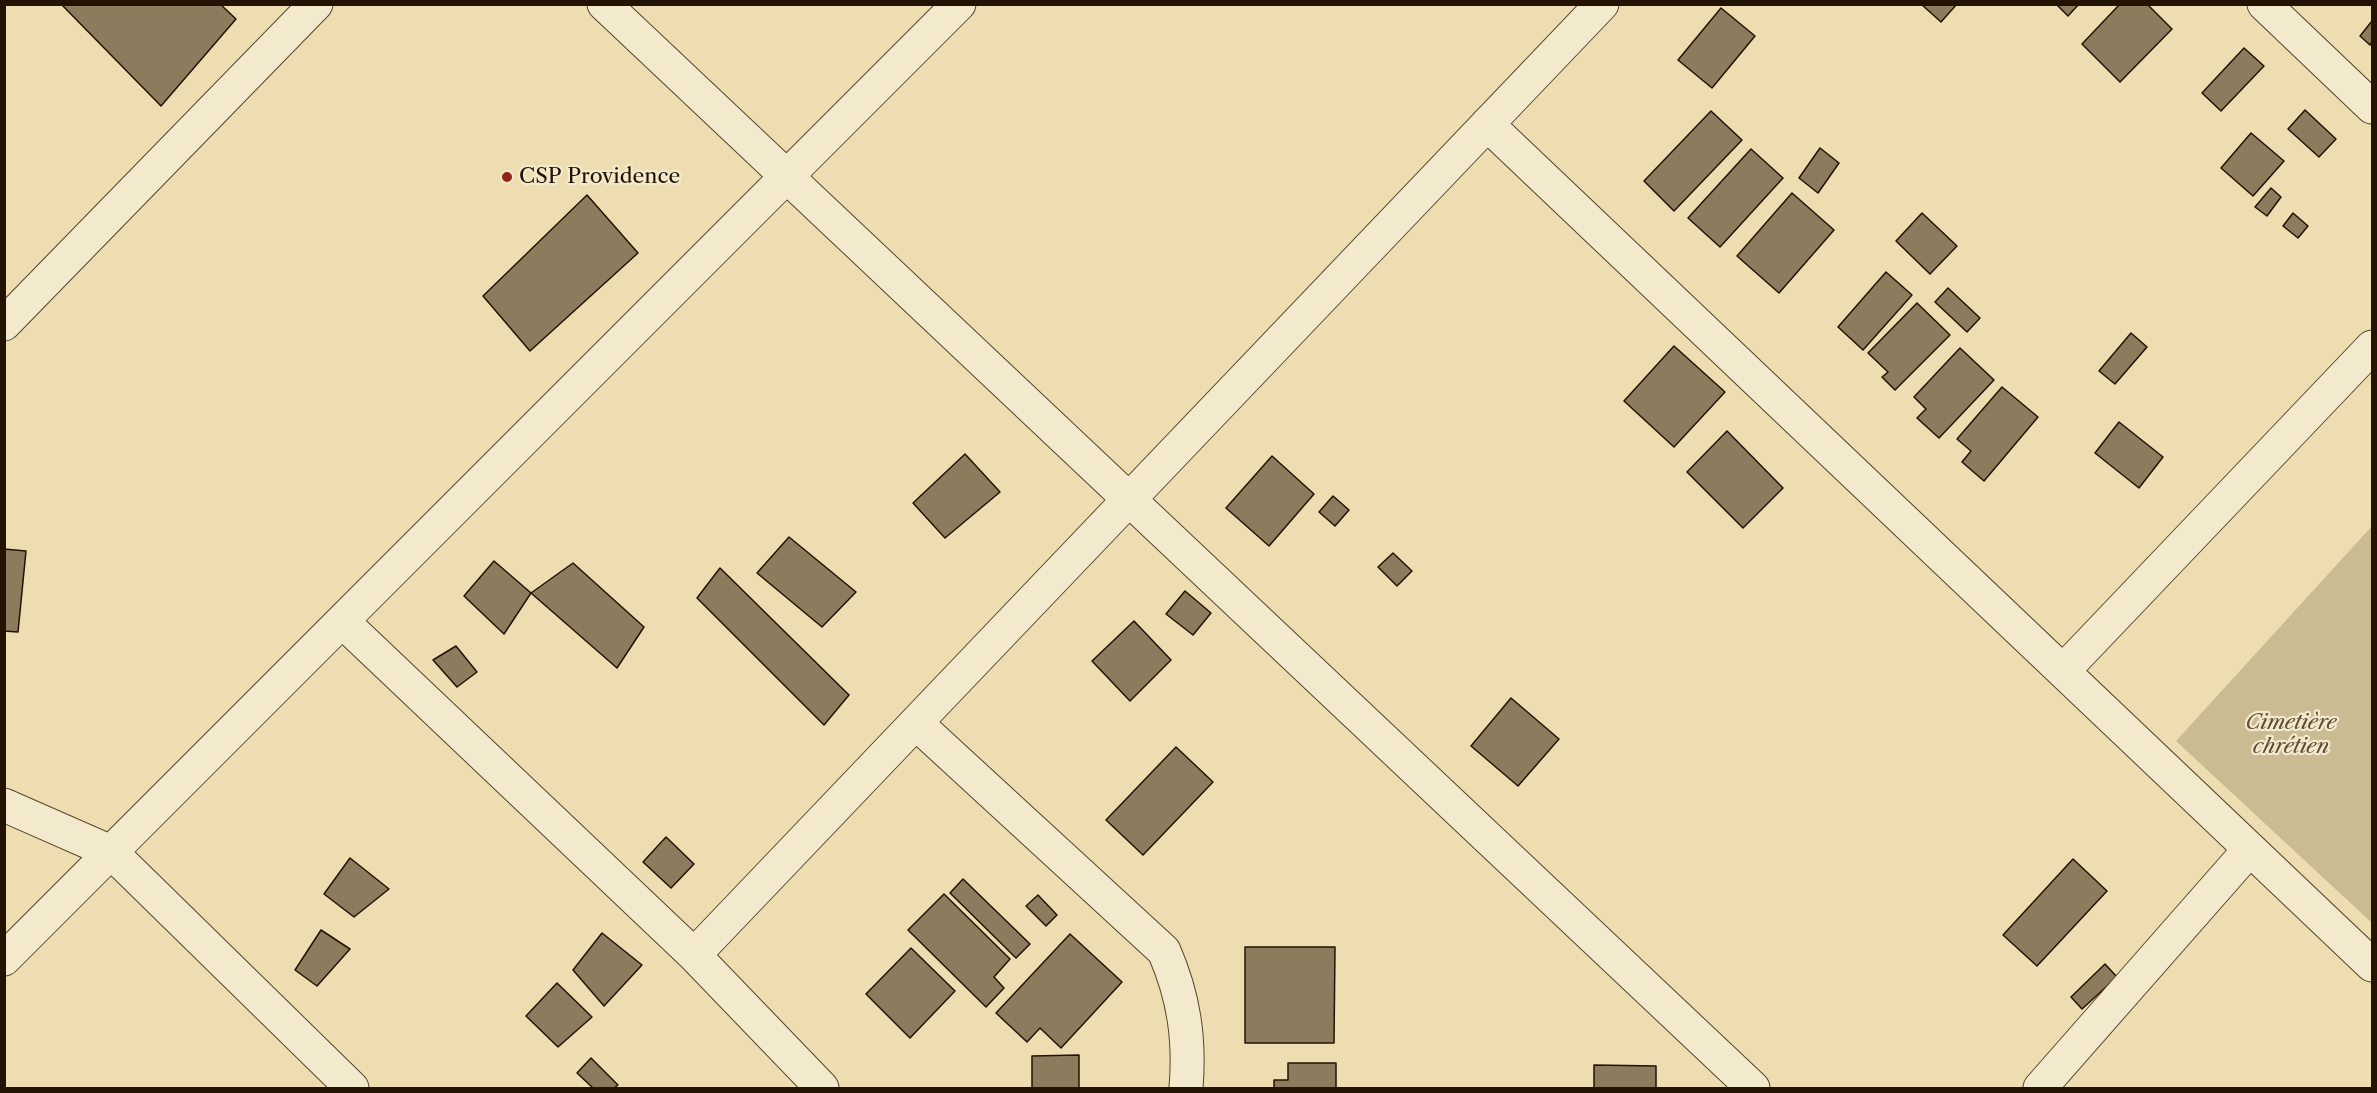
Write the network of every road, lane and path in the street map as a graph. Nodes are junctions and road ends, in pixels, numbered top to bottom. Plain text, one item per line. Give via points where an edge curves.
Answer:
1 (316, 4) edge
2 (604, 4) edge
3 (959, 4) edge
4 (1602, 4) edge
5 (2264, 4) edge
6 (2373, 107) edge
7 (1487, 124) junction
8 (787, 177) junction
9 (4, 324) edge
10 (2373, 347) edge
11 (1128, 500) junction
12 (342, 621) junction
13 (2063, 671) junction
14 (916, 723) junction
15 (4, 805) edge
16 (2250, 849) junction
17 (111, 852) junction
18 (694, 955) junction
19 (4, 959) edge
20 (2373, 965) edge
21 (352, 1089) edge
22 (822, 1089) edge
23 (1186, 1089) edge
24 (1753, 1089) edge
25 (2040, 1089) edge

1 - 9 street
2 - 8 street
3 - 8 street
4 - 7 street
5 - 6 street
7 - 11 street
7 - 13 street
8 - 11 street
8 - 12 street
10 - 13 street
11 - 14 street
11 - 24 street
12 - 17 street
12 - 18 street
13 - 16 street
14 - 18 street
14 - 23 street via 1164,951 1178,985 1189,1052
15 - 17 street
16 - 20 street
16 - 25 street
17 - 19 street
17 - 21 street
18 - 22 street

